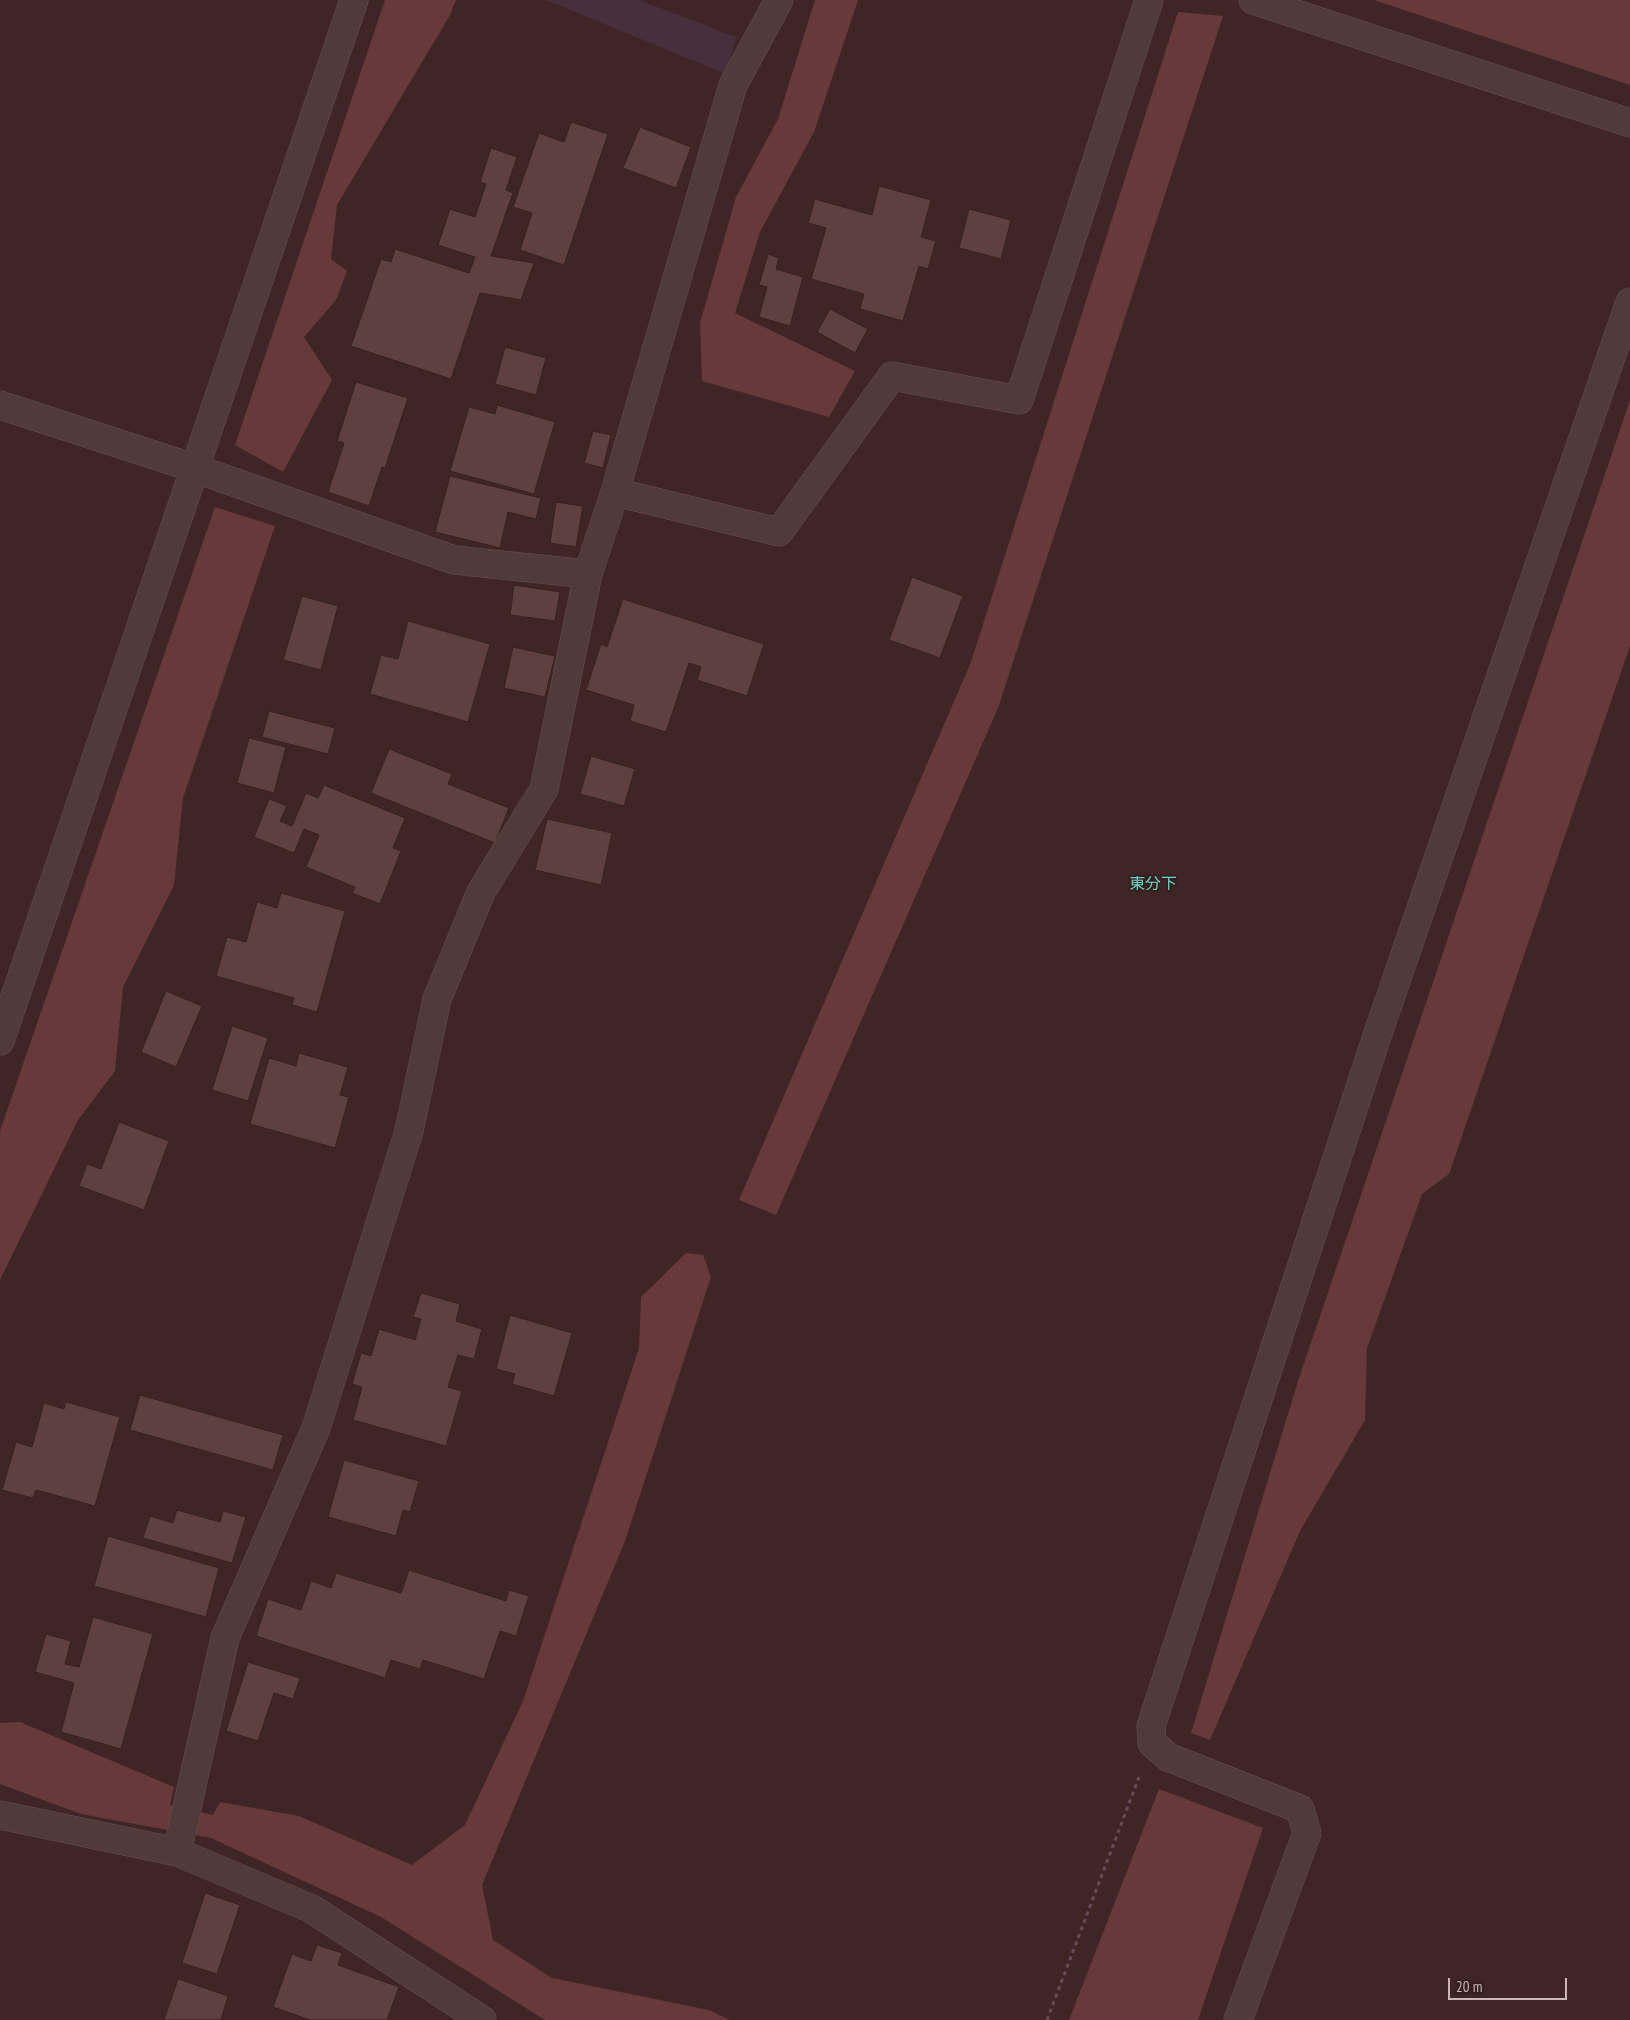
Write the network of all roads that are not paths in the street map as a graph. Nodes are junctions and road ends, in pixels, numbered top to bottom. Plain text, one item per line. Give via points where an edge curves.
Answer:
1 (354, 0) edge
2 (779, 0) edge
3 (1149, 0) edge
4 (1253, 0) edge
5 (1630, 123) edge
6 (1630, 302) edge
7 (0, 405) edge
8 (194, 468) junction
9 (615, 492) junction
10 (588, 574) junction
11 (0, 1041) edge
12 (0, 1815) edge
13 (180, 1845) junction
14 (482, 2020) edge
15 (1238, 2020) edge

1 - 8 street
2 - 9 street via 733,85
3 - 9 street via 1019,400 892,376 779,532
4 - 5 street
6 - 15 street via 1377,1036 1151,1726 1152,1743 1168,1757 1300,1809 1307,1834
7 - 8 street
8 - 10 street via 454,560
8 - 11 street
9 - 10 street
10 - 13 street via 544,790 481,892 437,999 409,1131 316,1428 225,1638
12 - 13 street
13 - 14 street via 312,1909

